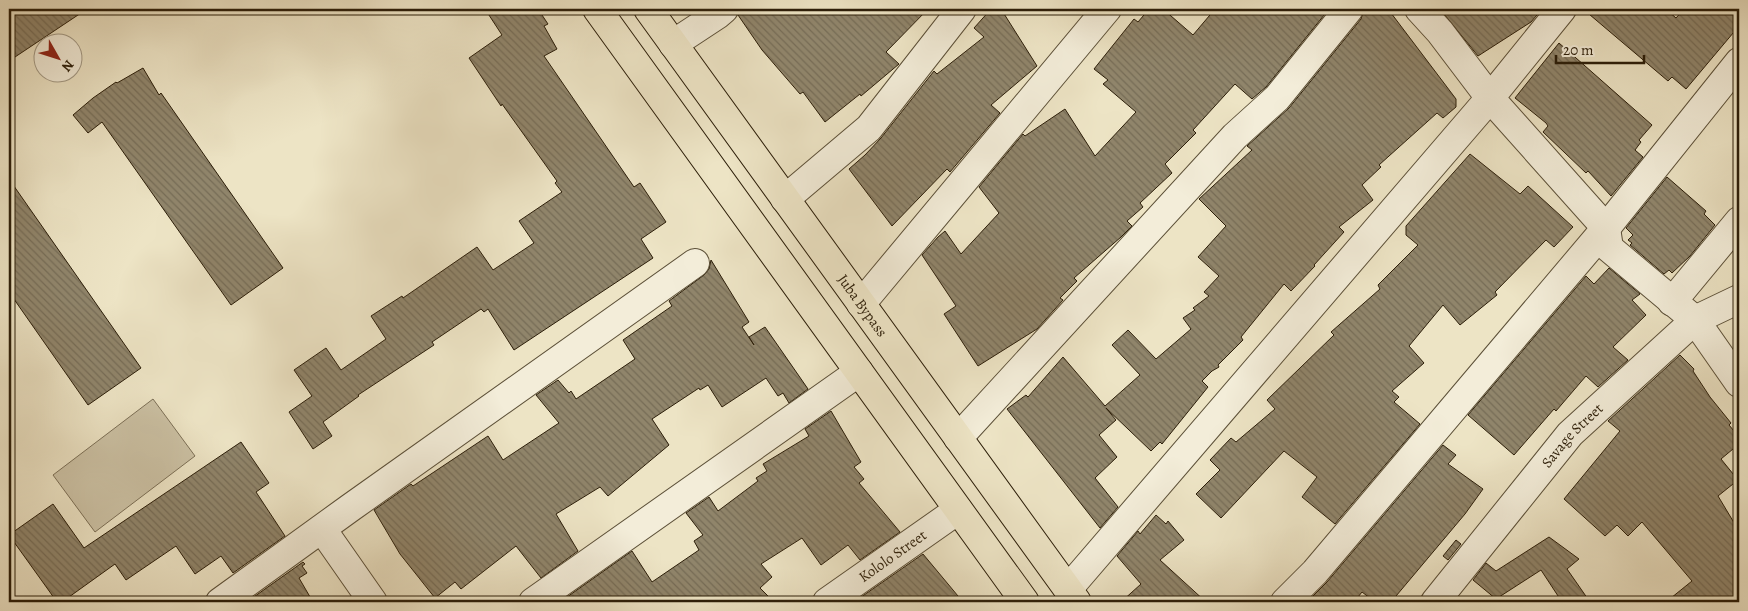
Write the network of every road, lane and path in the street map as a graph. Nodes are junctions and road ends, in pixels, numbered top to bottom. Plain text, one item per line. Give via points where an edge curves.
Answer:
1 (597, 9) edge
2 (648, 9) edge
3 (724, 9) edge
4 (962, 9) edge
5 (1107, 9) edge
6 (1348, 9) edge
7 (1419, 9) edge
8 (1562, 9) edge
9 (673, 44) junction
10 (1739, 62) edge
11 (1490, 98) junction
12 (785, 199) junction
13 (1739, 220) edge
14 (1606, 228) junction
15 (695, 263) dead end
16 (1739, 299) edge
17 (1672, 302) junction
18 (861, 304) junction
19 (1695, 320) junction
20 (859, 372) junction
21 (1739, 383) edge
22 (958, 438) junction
23 (958, 510) junction
24 (322, 529) junction
25 (1072, 596) edge
26 (220, 602) edge
27 (373, 602) edge
28 (533, 602) edge
29 (827, 602) edge
30 (1025, 602) edge
31 (1285, 602) edge
32 (1435, 602) edge

1 - 20 main road
2 - 9 main road, Juba Bypass
3 - 9 street
4 - 12 street via 869,128
5 - 18 street
6 - 22 street via 1277,98 1235,136
7 - 11 street
8 - 11 street
9 - 12 main road, Juba Bypass
10 - 14 street
11 - 14 street
11 - 25 street
12 - 18 main road, Juba Bypass
13 - 17 street
14 - 17 street via 1609,248
14 - 31 street via 1315,572
15 - 24 street
16 - 19 street, Savage Street
17 - 19 street
18 - 22 main road, Juba Bypass
19 - 21 street
19 - 32 street, Savage Street via 1570,434
20 - 23 main road
20 - 28 street
22 - 25 main road, Juba Bypass
23 - 29 street, Kololo Street
23 - 30 main road
24 - 26 street
24 - 27 street

